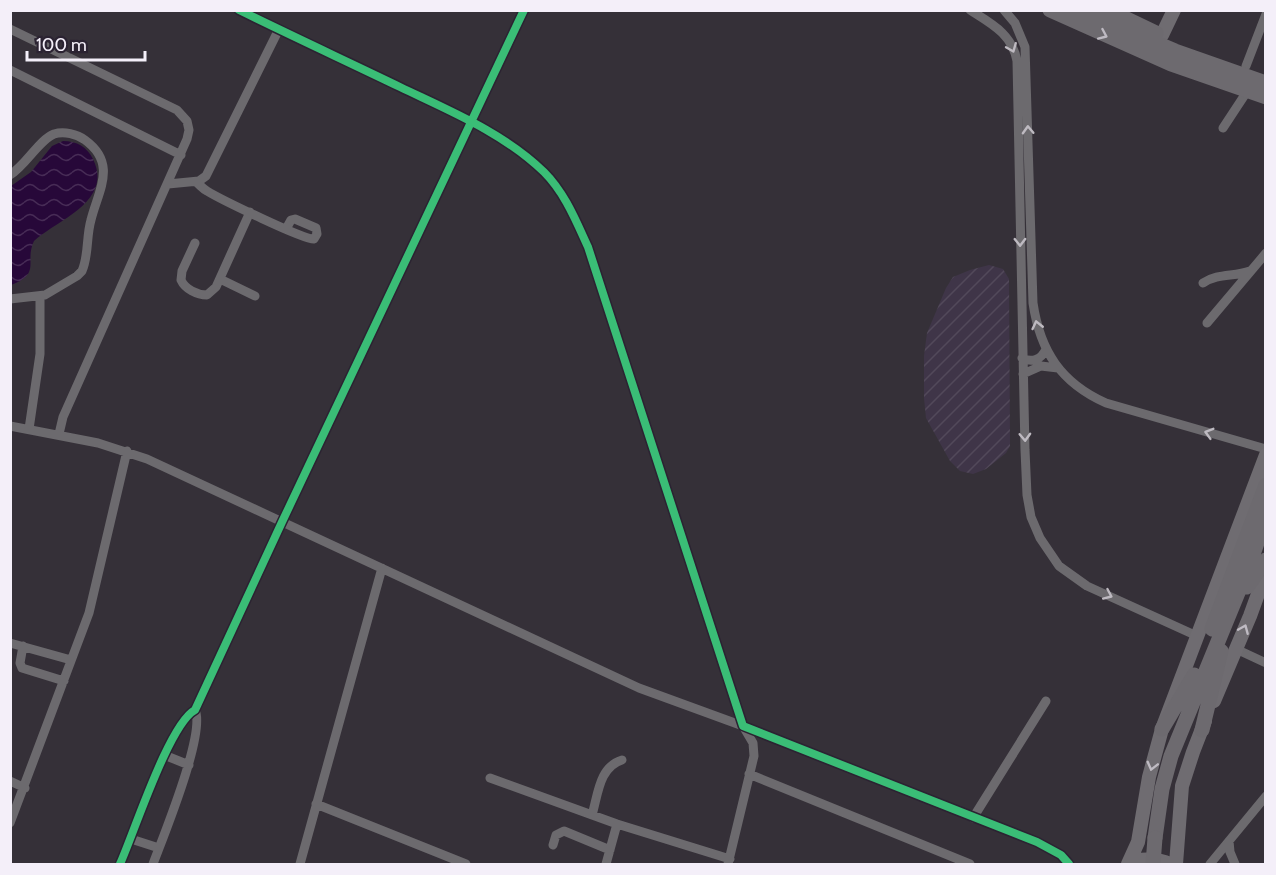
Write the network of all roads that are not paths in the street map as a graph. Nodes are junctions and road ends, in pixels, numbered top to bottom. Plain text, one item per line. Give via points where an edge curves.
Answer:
1 (239, 10) edge
2 (524, 10) edge
3 (970, 10) edge
4 (1004, 10) edge
5 (1050, 10) edge
6 (1078, 10) edge
7 (1108, 10) edge
8 (1174, 10) edge
9 (1266, 14) edge
10 (10, 29) edge
11 (279, 29) junction
12 (1162, 35) junction
13 (1246, 66) junction
14 (10, 70) edge
15 (1266, 73) edge
16 (1266, 83) edge
17 (1248, 90) junction
18 (1266, 97) edge
19 (472, 122) junction
20 (1223, 128) dead end
21 (181, 155) junction
22 (177, 165) junction
23 (10, 175) edge
24 (193, 181) junction
25 (168, 184) junction
26 (250, 212) junction
27 (286, 229) dead end
28 (195, 243) dead end
29 (1266, 253) edge
30 (1258, 268) edge
31 (220, 279) junction
32 (1203, 283) dead end
33 (40, 296) junction
34 (255, 296) dead end
35 (10, 298) edge
36 (1207, 322) dead end
37 (1046, 350) junction
38 (1022, 358) junction
39 (1058, 368) junction
40 (1023, 374) junction
41 (10, 426) edge
42 (29, 429) junction
43 (59, 434) junction
44 (1266, 449) edge
45 (126, 451) junction
46 (1266, 455) edge
47 (1262, 481) edge
48 (1266, 517) edge
49 (282, 522) junction
50 (1266, 560) edge
51 (382, 568) junction
52 (1266, 572) edge
53 (1219, 579) junction
54 (1225, 614) junction
55 (1197, 636) junction
56 (10, 643) edge
57 (23, 646) junction
58 (1236, 649) junction
59 (71, 660) junction
60 (1266, 663) edge
61 (1194, 675) junction
62 (64, 681) junction
63 (1046, 701) dead end
64 (195, 710) junction
65 (743, 726) junction
66 (1162, 729) junction
67 (1202, 730) junction
68 (1176, 740) junction
69 (164, 755) junction
70 (622, 760) dead end
71 (189, 765) junction
72 (749, 774) junction
73 (489, 778) dead end
74 (10, 781) edge
75 (25, 788) junction
76 (1266, 796) edge
77 (316, 804) junction
78 (592, 815) junction
79 (973, 818) junction
80 (10, 823) edge
81 (617, 824) junction
82 (131, 839) junction
83 (1229, 841) junction
84 (553, 845) dead end
85 (159, 848) junction
86 (610, 850) junction
87 (729, 862) edge
88 (155, 863) edge
89 (1152, 863) edge
90 (120, 864) edge
91 (300, 864) edge
92 (466, 864) edge
93 (606, 864) edge
94 (970, 864) edge
95 (1069, 864) edge
96 (1210, 864) edge
97 (1235, 864) edge

1 - 11 street
2 - 19 street
3 -> 38 street via 1005,34 1017,61
37 -> 4 street via 1033,303 1025,47 1015,23
5 -> 17 main road via 1171,64
6 - 16 main road
7 - 12 main road
8 - 12 street
9 - 13 street
10 - 21 street via 177,110 189,130
11 - 19 street
11 - 24 street via 206,176
12 - 13 main road
13 - 15 main road
14 - 21 street
17 - 18 main road
17 - 20 street
19 - 49 street
19 - 65 street via 544,172 572,211 588,247
21 - 22 street
22 - 24 street
22 - 25 street
23 - 33 street via 43,142 58,133 87,142 103,168 84,268
24 - 25 street
24 - 26 street
25 - 43 street via 63,417
26 - 27 street
26 - 31 street
28 - 31 street via 181,274 182,283 204,295 212,292
29 - 30 street
30 - 32 street
30 - 36 street
31 - 34 street
33 - 35 street
33 - 42 street via 39,364
37 - 38 street via 1036,360
37 - 39 street
38 - 40 street
39 - 40 street via 1041,366
44 -> 39 street via 1106,403 1084,392
40 -> 55 street via 1029,506 1045,548 1068,573 1087,586
41 - 42 street
42 - 43 street
43 - 45 street
45 - 49 street
45 - 59 street via 88,613
46 - 47 street
47 - 53 street
47 - 54 main road
48 - 54 main road via 1249,566
49 - 51 street
49 - 64 street
50 - 54 main road
51 - 65 street via 639,688
51 - 77 street
58 -> 52 street
53 - 54 main road
53 - 55 street
54 - 61 main road
54 - 67 main road via 1220,656
54 - 68 main road
55 - 66 street
56 - 57 street
57 - 59 street
57 - 62 street via 22,668
58 - 60 street
58 - 67 street
59 - 62 street
61 - 66 main road
61 - 68 main road
62 - 75 street
63 - 79 street
64 - 69 street
64 - 71 street via 197,722
65 - 72 street via 754,750
65 - 79 street
66 -> 89 street via 1138,842
67 - 89 street
68 - 89 main road, bridge via 1162,789
69 - 71 street
69 - 82 street
70 - 78 street via 605,772
71 - 85 street
72 - 87 street
72 - 94 street
73 - 78 street
74 - 75 street
75 - 80 street
76 - 83 street
77 - 91 street
77 - 92 street
78 - 81 street
79 - 95 street via 1037,842
81 - 86 street
81 - 87 street
82 - 85 street
82 - 90 street
83 - 96 street
83 - 97 street
84 - 86 street via 556,835 564,831
85 - 88 street
86 - 93 street

